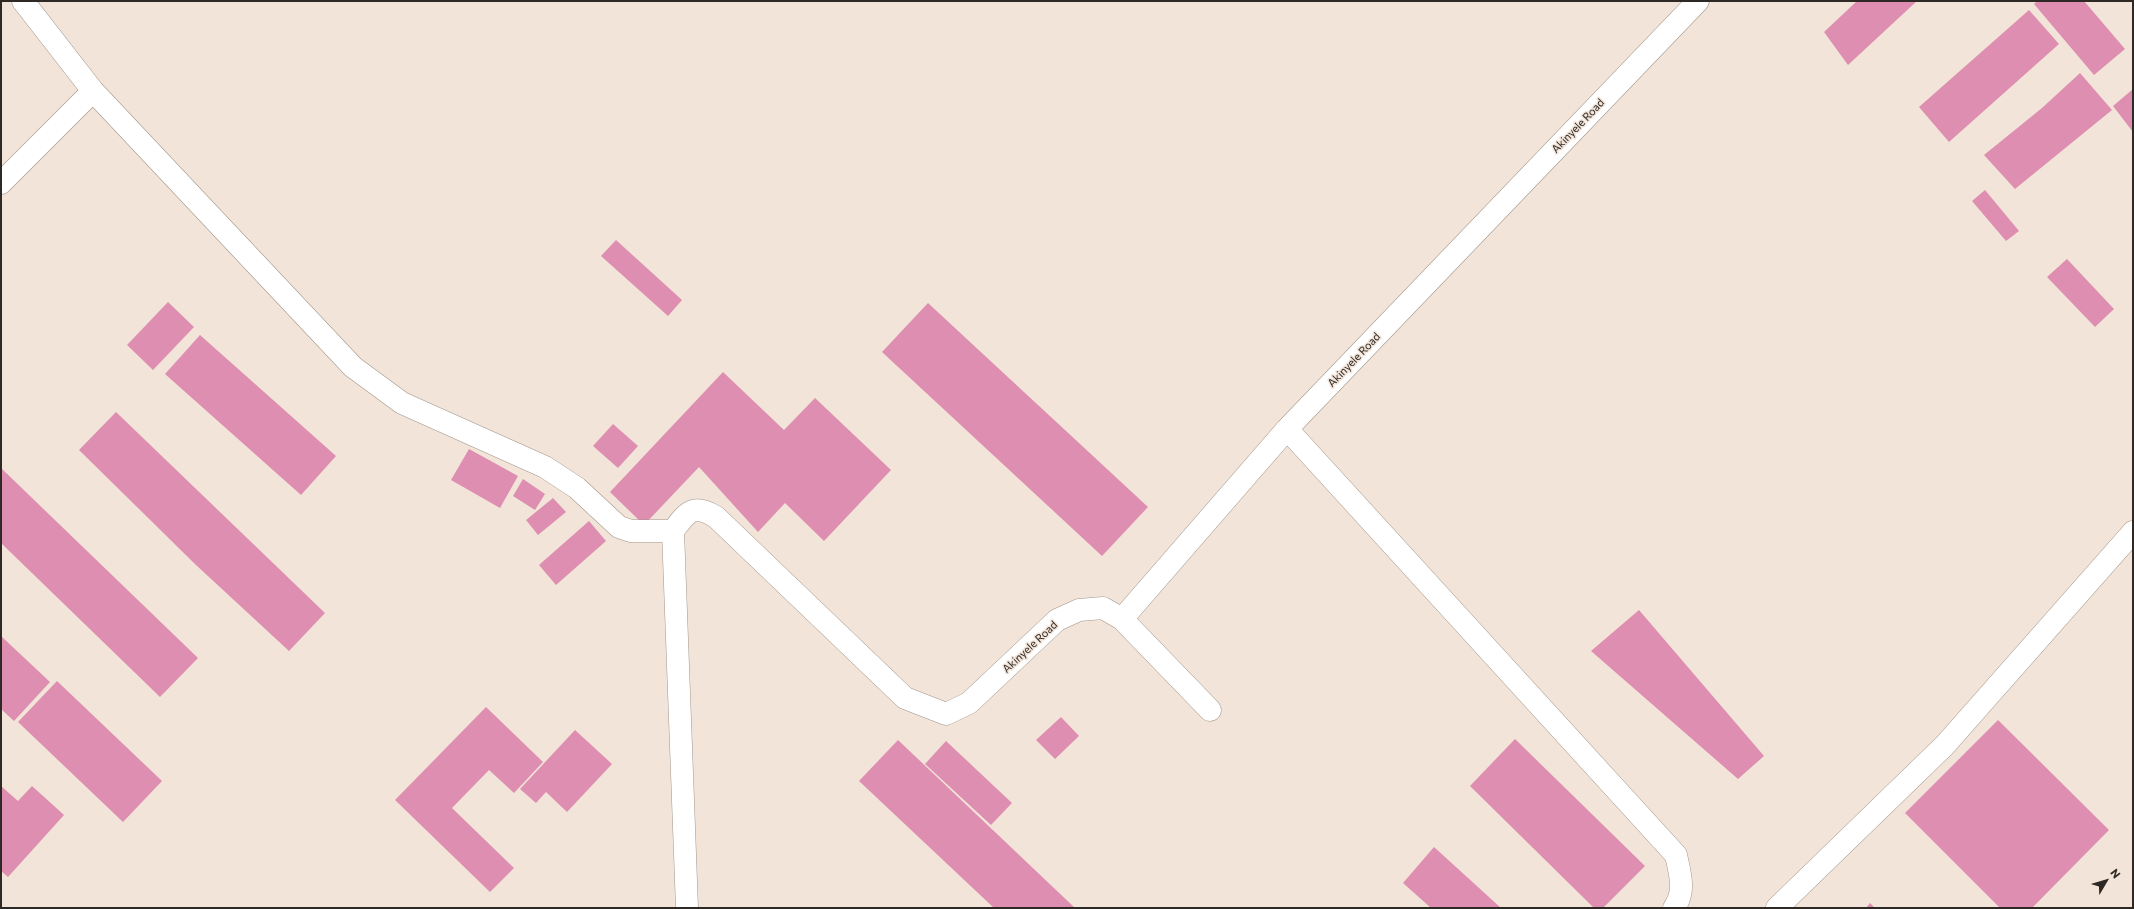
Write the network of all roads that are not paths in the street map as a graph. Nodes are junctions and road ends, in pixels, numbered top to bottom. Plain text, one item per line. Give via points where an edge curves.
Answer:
1 (23, 1) edge
2 (1698, 1) edge
3 (93, 91) junction
4 (1, 183) edge
5 (1287, 429) junction
6 (673, 531) junction
7 (2133, 532) edge
8 (1122, 619) junction
9 (1210, 710) dead end
10 (686, 908) edge
11 (1674, 908) edge
12 (1777, 908) edge

1 - 3 street
2 - 5 street, Akinyele Road
3 - 4 street
3 - 6 street via 354,367 376,385 402,402 545,467 577,488 619,527 631,531
5 - 8 street, Akinyele Road
5 - 11 street via 1676,855 1682,880 1680,899
6 - 8 street, Akinyele Road via 685,516 694,510 704,510 716,517 904,698 946,714 969,703 1057,620 1079,610 1103,608
6 - 10 street
7 - 12 street via 1945,745
8 - 9 street

